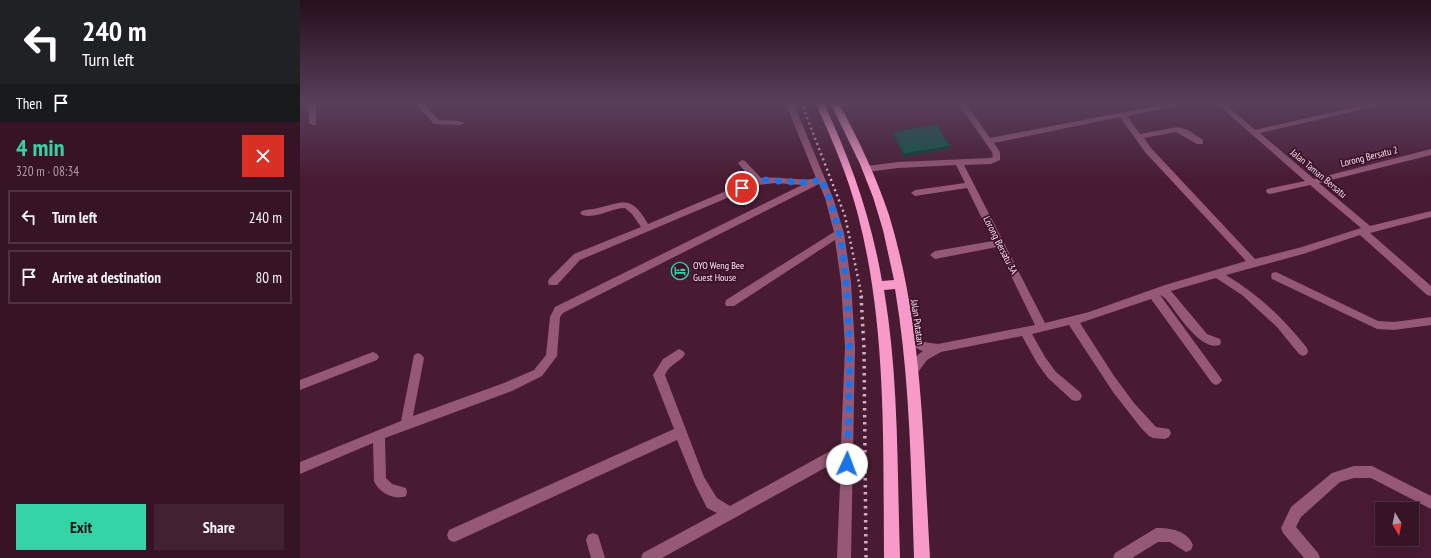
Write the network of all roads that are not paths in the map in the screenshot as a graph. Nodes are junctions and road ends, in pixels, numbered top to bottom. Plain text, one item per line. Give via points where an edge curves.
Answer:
1 (800, 128) edge
2 (830, 128) edge
3 (846, 128) edge
4 (980, 128) edge
5 (1055, 128) edge
6 (1131, 128) edge
7 (1250, 128) edge
8 (1272, 128) edge
9 (1255, 132) junction
10 (1138, 137) junction
11 (989, 141) junction
12 (1200, 142) dead end
13 (1431, 152) edge
14 (742, 163) dead end
15 (959, 163) junction
16 (866, 169) junction
17 (821, 179) junction
18 (756, 182) junction
19 (1313, 182) junction
20 (810, 183) junction
21 (970, 185) junction
22 (1270, 191) dead end
23 (915, 193) dead end
24 (585, 213) dead end
25 (1426, 215) edge
26 (1431, 223) edge
27 (646, 228) junction
28 (1365, 231) junction
29 (839, 234) junction
30 (1000, 243) junction
31 (935, 255) dead end
32 (1253, 263) junction
33 (1217, 274) junction
34 (1276, 276) dead end
35 (552, 282) dead end
36 (900, 284) junction
37 (877, 286) junction
38 (1158, 292) junction
39 (1431, 292) edge
40 (730, 303) dead end
41 (1071, 320) junction
42 (1431, 321) edge
43 (1042, 328) junction
44 (1025, 331) junction
45 (908, 332) junction
46 (1216, 342) dead end
47 (940, 348) junction
48 (1303, 351) dead end
49 (679, 354) dead end
50 (373, 357) dead end
51 (418, 358) dead end
52 (912, 372) junction
53 (1216, 380) dead end
54 (300, 385) edge
55 (1076, 396) dead end
56 (406, 424) junction
57 (681, 432) junction
58 (1165, 433) dead end
59 (379, 436) junction
60 (848, 448) junction
61 (300, 468) edge
62 (400, 492) dead end
63 (1431, 503) edge
64 (730, 514) junction
65 (454, 535) dead end
66 (593, 540) dead end
67 (1186, 545) dead end
68 (598, 558) edge
69 (648, 558) edge
70 (844, 558) edge
71 (892, 558) edge
72 (922, 558) edge
73 (1120, 558) edge
74 (1313, 558) edge

1 - 17 street
2 - 37 highway via 862,213
3 - 16 highway, Jalan Putatan
4 - 11 street
5 - 11 street
6 - 10 street
7 - 9 street, Jalan Taman Bersatu
8 - 9 street
9 - 19 street, Jalan Taman Bersatu
10 - 12 street via 1177,129
10 - 32 street
11 - 15 street via 997,158 991,162
13 - 19 street, Lorong Bersatu 2
14 - 18 street via 756,178
15 - 16 street
15 - 21 street, Lorong Bersatu 3A
16 - 36 highway, Jalan Putatan via 888,230
17 - 20 street
17 - 29 street
18 - 20 street via 782,180
18 - 27 street
19 - 22 street, Lorong Bersatu 2
19 - 28 street, Jalan Taman Bersatu
20 - 56 street via 559,310 551,356 538,373 508,388
21 - 23 street
21 - 30 street, Lorong Bersatu 3A
24 - 27 street via 593,214 622,204 630,207
25 - 26 street
25 - 28 street
27 - 35 street via 577,257
28 - 32 street
28 - 39 street, Jalan Taman Bersatu
29 - 40 street
29 - 60 street via 846,282 850,347
30 - 31 street
30 - 43 street, Lorong Bersatu 3A
32 - 33 street
33 - 38 street
33 - 48 street via 1246,292 1281,324
34 - 42 street via 1377,325 1394,326
36 - 37 highway
36 - 45 highway, Jalan Putatan
37 - 71 highway via 887,375
38 - 41 street via 1090,316
38 - 46 street via 1169,295 1203,337
38 - 53 street via 1161,303
41 - 43 street
41 - 58 street via 1126,404 1153,432
43 - 44 street
44 - 47 street
44 - 55 street via 1052,375
45 - 47 street via 918,345 924,348
45 - 52 highway, Jalan Putatan
47 - 52 street via 923,357
49 - 57 street via 662,367 659,375
50 - 54 street
51 - 56 street
52 - 72 highway, Jalan Putatan
56 - 59 street
57 - 64 street via 699,480 712,503
57 - 65 street
59 - 61 street
59 - 62 street via 380,481 390,489
60 - 64 street
60 - 70 street
63 - 74 street via 1372,472 1354,472 1336,477 1296,512 1288,528
64 - 69 street
66 - 68 street
67 - 73 street via 1172,535 1156,535

